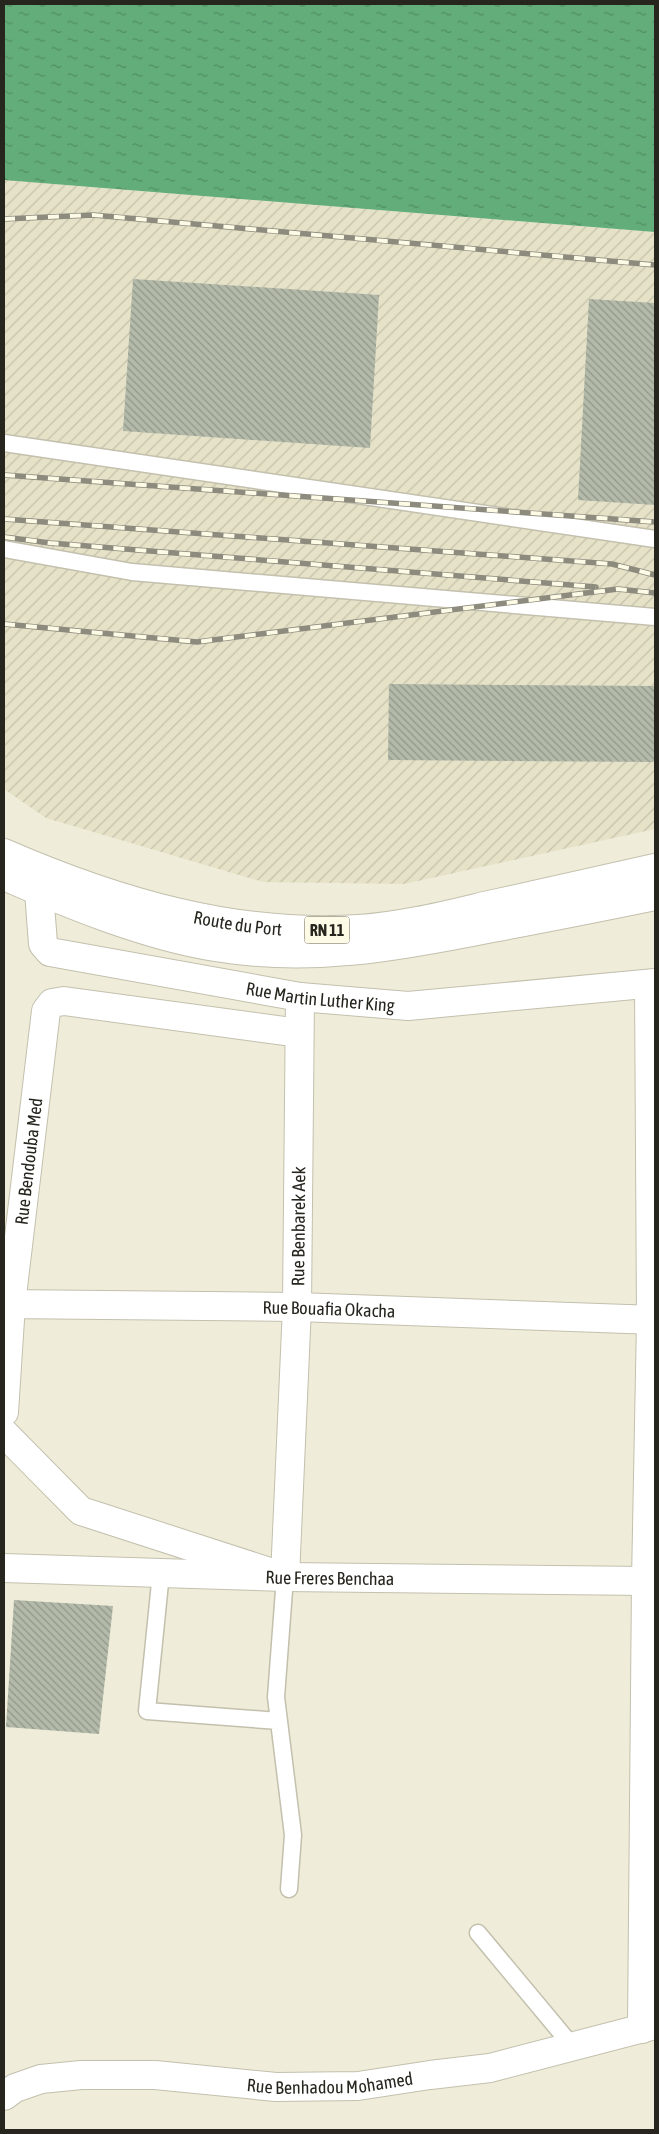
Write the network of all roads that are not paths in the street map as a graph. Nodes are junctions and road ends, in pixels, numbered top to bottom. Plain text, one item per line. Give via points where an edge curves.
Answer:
1 (4, 443) edge
2 (655, 539) edge
3 (4, 549) edge
4 (655, 616) edge
5 (4, 853) edge
6 (655, 868) edge
7 (4, 876) edge
8 (39, 891) junction
9 (655, 896) edge
10 (652, 983) edge
11 (300, 997) junction
12 (299, 1033) junction
13 (7, 1304) edge
14 (297, 1307) junction
15 (653, 1320) edge
16 (4, 1412) edge
17 (4, 1433) edge
18 (4, 1568) edge
19 (161, 1573) junction
20 (285, 1576) junction
21 (651, 1582) edge
22 (279, 1720) junction
23 (289, 1889) dead end
24 (478, 1933) dead end
25 (649, 2027) edge
26 (573, 2047) junction
27 (4, 2096) edge

1 - 2 lane
3 - 4 lane via 132,572
5 - 6 street, Route du Port / RN 11 via 106,893 172,912 226,923 316,930 360,929 418,921
7 - 8 street, Route du Port / RN 11
8 - 9 street, Route du Port / RN 11 via 119,921 214,947 266,953 323,954 420,943
8 - 11 street, Rue Martin Luther King via 43,944 50,952
10 - 11 street, Rue Martin Luther King via 408,1006
10 - 15 street
11 - 12 street, Rue Benbarek Aek
12 - 13 street, Rue Bendouba Med via 64,1000 52,1003 46,1011
12 - 14 street, Rue Benbarek Aek
13 - 14 street, Rue Bouafia Okacha
13 - 16 street, Rue Bendouba Med
14 - 15 street, Rue Bouafia Okacha
14 - 20 street, Rue Benbarek Aek
15 - 21 street
17 - 20 street via 81,1511
18 - 19 street, Rue Freres Benchaa
19 - 20 street, Rue Freres Benchaa
19 - 22 lane via 147,1711
20 - 21 street, Rue Freres Benchaa
20 - 22 lane via 276,1697
21 - 25 street
22 - 23 lane via 292,1835
24 - 26 lane
25 - 26 street, Rue Benhadou Mohamed
26 - 27 street, Rue Benhadou Mohamed via 490,2068 358,2086 276,2087 155,2075 81,2075 41,2078 14,2088

